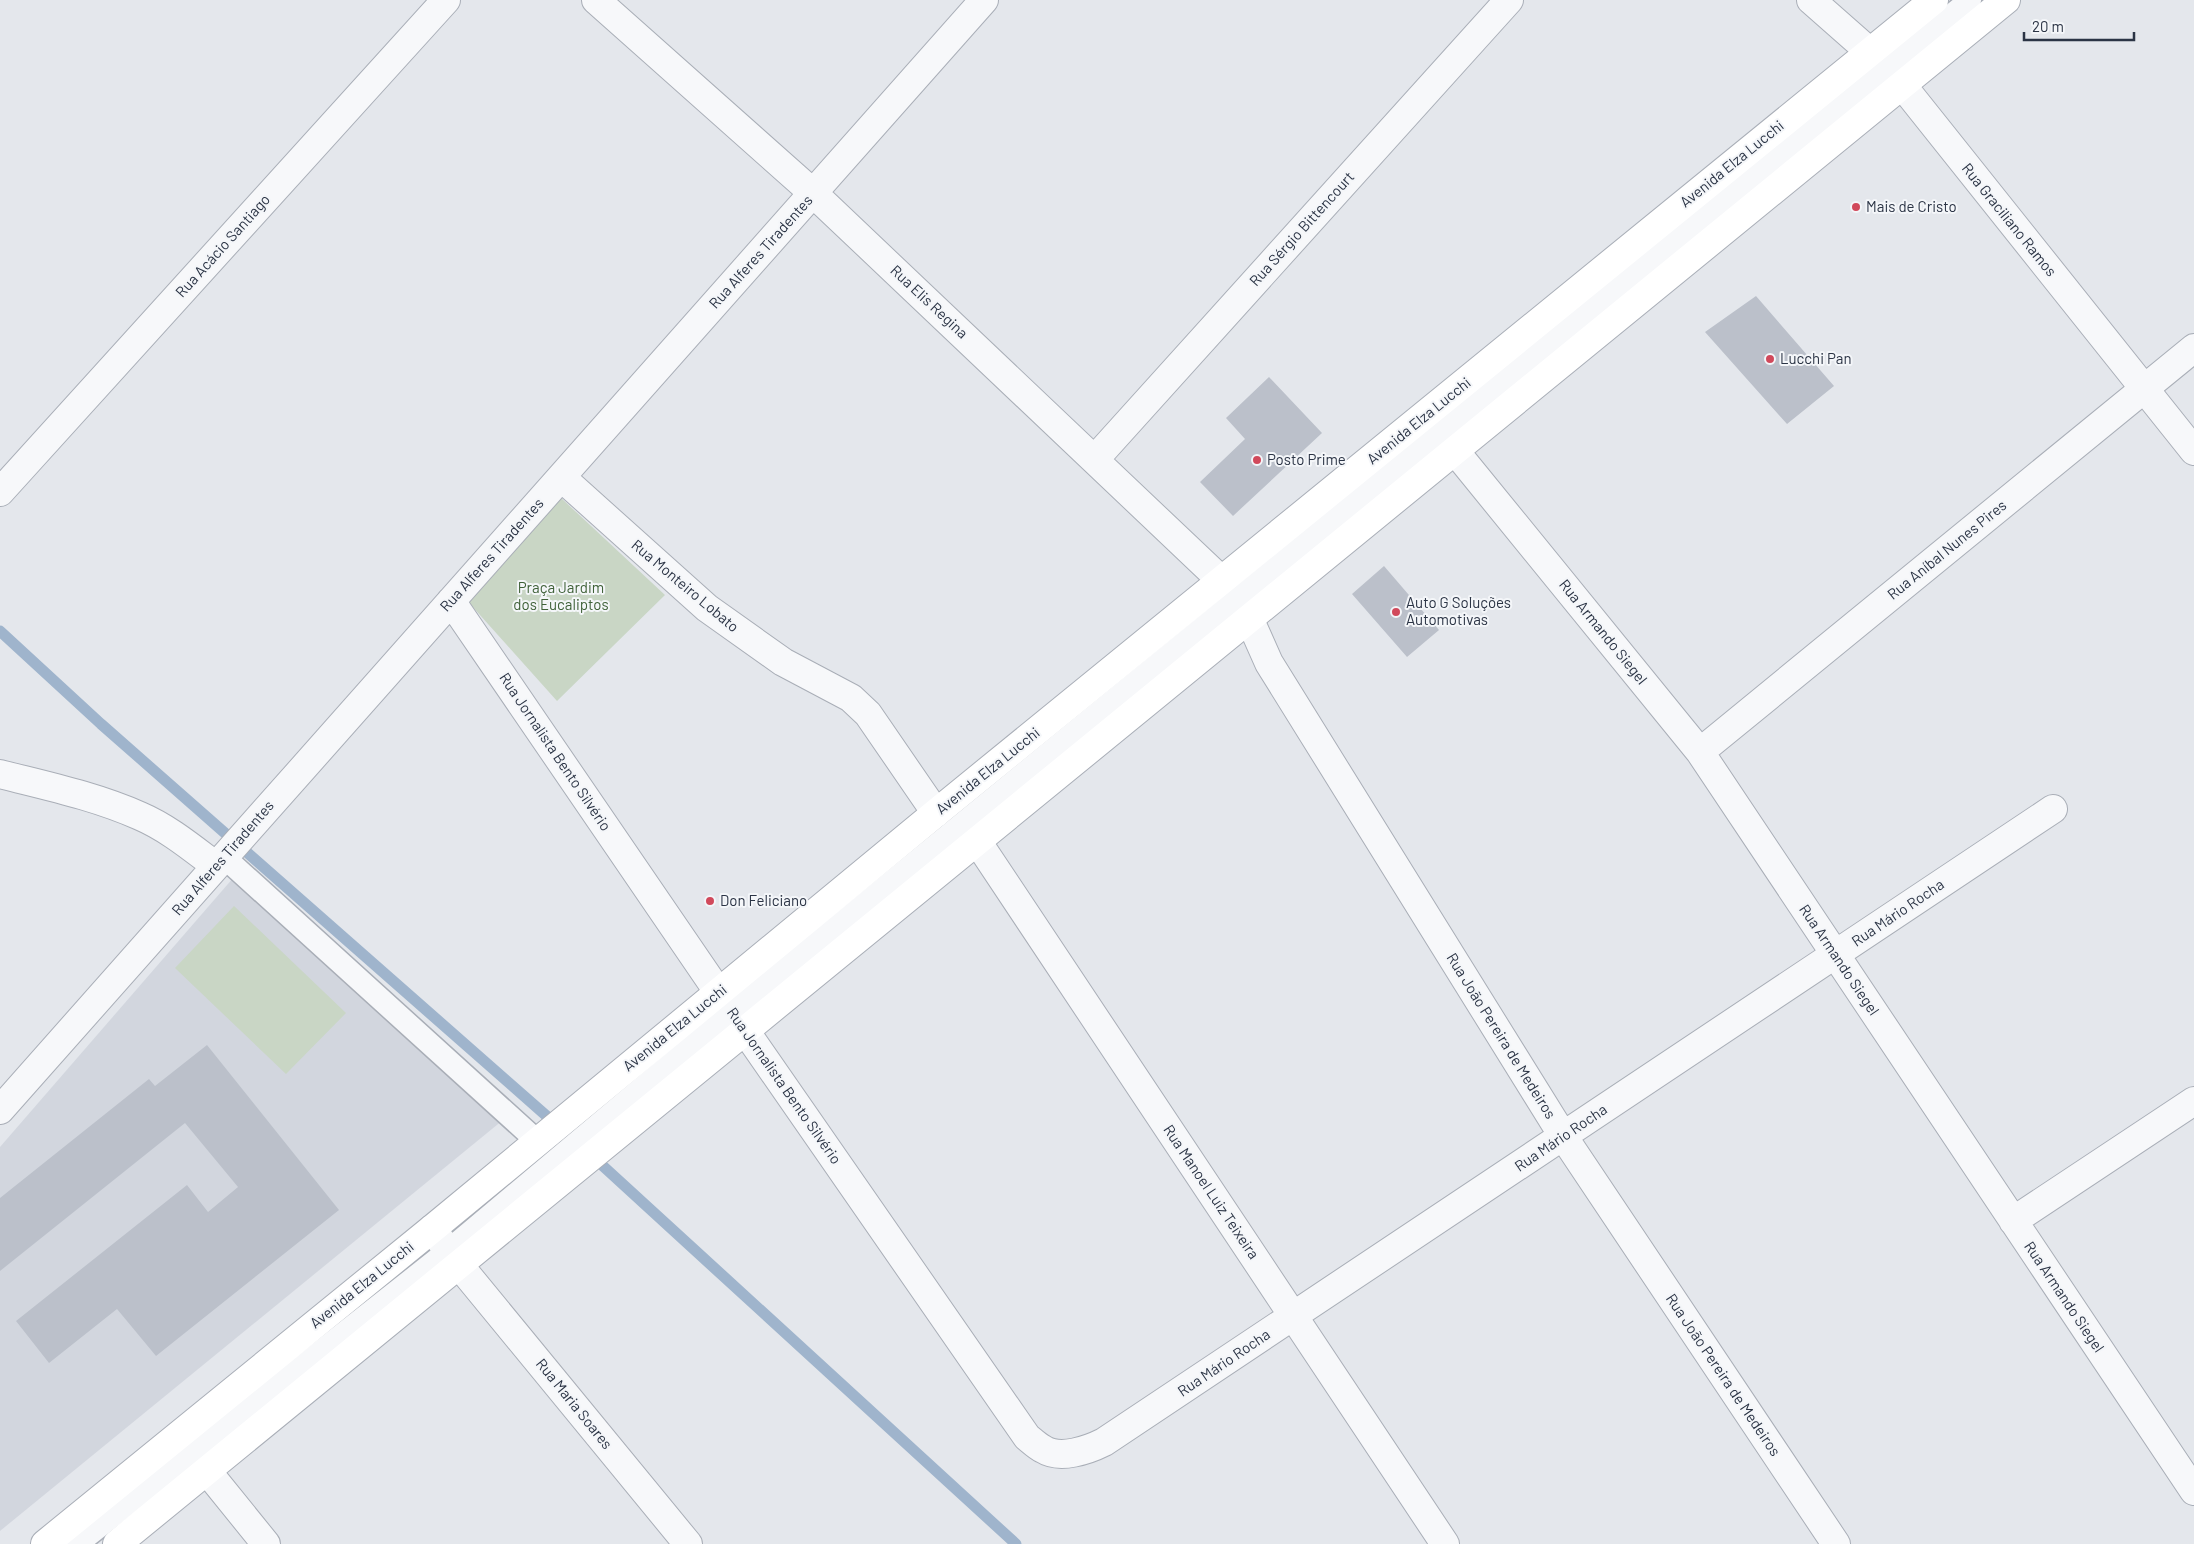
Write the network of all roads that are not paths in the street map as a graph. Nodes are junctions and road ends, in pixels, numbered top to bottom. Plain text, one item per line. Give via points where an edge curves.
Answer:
1 (446, 0) edge
2 (596, 0) edge
3 (984, 0) edge
4 (1509, 0) edge
5 (1811, 0) edge
6 (1934, 0) edge
7 (1970, 0) edge
8 (2006, 0) edge
9 (1886, 69) junction
10 (813, 193) junction
11 (2194, 348) edge
12 (2144, 389) junction
13 (1455, 451) junction
14 (2194, 451) edge
15 (1095, 459) junction
16 (561, 477) junction
17 (0, 492) edge
18 (1236, 600) junction
19 (451, 601) junction
20 (1700, 752) junction
21 (0, 774) edge
22 (2054, 809) dead end
23 (936, 813) junction
24 (977, 841) junction
25 (222, 859) junction
26 (1836, 955) junction
27 (732, 1012) junction
28 (2194, 1102) edge
29 (0, 1110) edge
30 (598, 1122) junction
31 (1563, 1136) junction
32 (539, 1140) junction
33 (2014, 1221) junction
34 (432, 1228) junction
35 (454, 1258) junction
36 (1294, 1316) junction
37 (1064, 1453) joint
38 (206, 1471) junction
39 (2194, 1491) edge
40 (45, 1544) edge
41 (77, 1544) edge
42 (117, 1544) edge
43 (266, 1544) edge
44 (688, 1544) edge
45 (1444, 1544) edge
46 (1836, 1544) edge

1 - 17 street, Rua Acácio Santiago
2 - 10 street, Rua Elis Regina
3 - 10 street, Rua Alferes Tiradentes
4 - 15 street, Rua Sérgio Bittencourt
5 - 9 street, Rua Graciliano Ramos
6 - 9 main road, Avenida Elza Lucchi
7 - 9 street
8 - 9 main road, Avenida Elza Lucchi
9 - 12 street, Rua Graciliano Ramos
9 - 13 main road, Avenida Elza Lucchi
9 - 18 main road, Avenida Elza Lucchi
10 - 15 street, Rua Elis Regina
10 - 16 street, Rua Alferes Tiradentes
11 - 12 street, Rua Aníbal Nunes Pires
12 - 14 street, Rua Graciliano Ramos
12 - 20 street, Rua Aníbal Nunes Pires
13 - 18 main road, Avenida Elza Lucchi
13 - 20 street, Rua Armando Siegel
15 - 18 street, Rua Elis Regina
16 - 19 street, Rua Alferes Tiradentes
16 - 23 street, Rua Monteiro Lobato via 707,608 783,662 851,698 868,714
18 - 23 main road, Avenida Elza Lucchi
18 - 24 main road, Avenida Elza Lucchi
18 - 27 street
18 - 31 street, Rua João Pereira de Medeiros via 1269,663
19 - 25 street, Rua Alferes Tiradentes
19 - 27 street, Rua Jornalista Bento Silvério
20 - 26 street, Rua Armando Siegel
21 - 25 street via 100,800 141,816
22 - 26 street, Rua Mário Rocha
23 - 27 main road, Avenida Elza Lucchi
24 - 27 main road, Avenida Elza Lucchi
24 - 36 street, Rua Manoel Luiz Teixeira
25 - 29 street, Rua Alferes Tiradentes
25 - 32 street
26 - 31 street, Rua Mário Rocha
26 - 33 street, Rua Armando Siegel
27 - 30 main road, Avenida Elza Lucchi
27 - 30 main road, Avenida Elza Lucchi
27 - 37 street, Rua Jornalista Bento Silvério via 1027,1437 1045,1451
28 - 33 street
30 - 32 main road, Avenida Elza Lucchi
30 - 35 main road, Avenida Elza Lucchi via 568,1163
31 - 36 street, Rua Mário Rocha
31 - 46 street, Rua João Pereira de Medeiros
32 - 34 main road, Avenida Elza Lucchi
33 - 39 street, Rua Armando Siegel
34 - 35 street, Rua Maria Soares
34 - 40 main road, Avenida Elza Lucchi
35 - 38 main road, Avenida Elza Lucchi
35 - 41 street
35 - 44 street, Rua Maria Soares
36 - 37 street, Rua Mário Rocha via 1104,1442 1084,1452
36 - 45 street, Rua Manoel Luiz Teixeira
38 - 42 main road, Avenida Elza Lucchi
38 - 43 street

